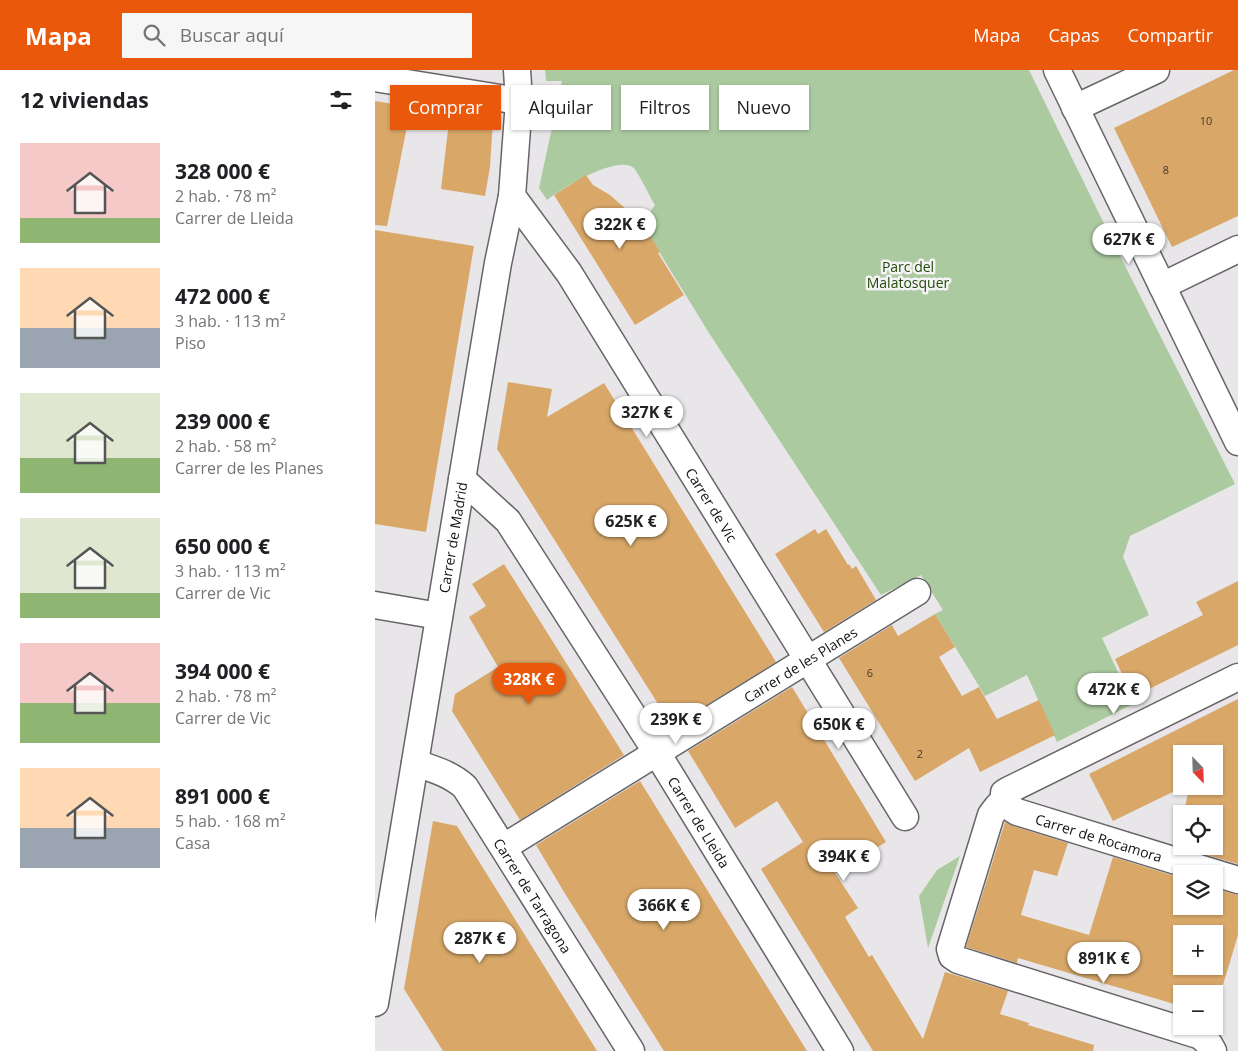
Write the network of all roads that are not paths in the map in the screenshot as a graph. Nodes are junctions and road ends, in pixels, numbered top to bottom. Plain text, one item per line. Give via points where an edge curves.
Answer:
1 (517, 70) edge
2 (1057, 70) edge
3 (1156, 70) edge
4 (375, 78) edge
5 (518, 85) edge
6 (511, 100) edge
7 (1075, 108) junction
8 (517, 130) edge
9 (512, 196) junction
10 (1238, 249) edge
11 (1162, 286) junction
12 (1238, 442) edge
13 (462, 479) junction
14 (917, 592) dead end
15 (375, 606) edge
16 (439, 616) junction
17 (808, 660) junction
18 (1238, 677) edge
19 (657, 753) junction
20 (415, 763) junction
21 (1006, 795) junction
22 (905, 817) dead end
23 (504, 847) junction
24 (1238, 880) edge
25 (375, 1003) edge
26 (631, 1051) edge
27 (840, 1051) edge
28 (1213, 1051) edge

1 - 5 street, Carrer de Madrid
2 - 7 street
3 - 7 street
4 - 6 street
7 - 11 street
8 - 9 street, Carrer de Madrid
9 - 13 street, Carrer de Madrid
9 - 17 street, Carrer de Vic via 569,273
10 - 11 street
11 - 12 street
13 - 16 street, Carrer de Madrid
13 - 19 street, Carrer de Lleida via 508,520
14 - 17 street, Carrer de les Planes
15 - 16 street
16 - 20 street, Carrer de Madrid
17 - 19 street, Carrer de les Planes
17 - 22 street, Carrer de Vic
18 - 21 street
19 - 23 street, Carrer de les Planes
19 - 27 street, Carrer de Lleida
20 - 23 street, Carrer de Tarragona via 458,780
20 - 25 street, Carrer de Madrid
21 - 24 street, Carrer de Rocamora via 1009,807 1017,812
21 - 28 street via 991,815 950,948 952,956 1201,1036
23 - 26 street, Carrer de Tarragona

